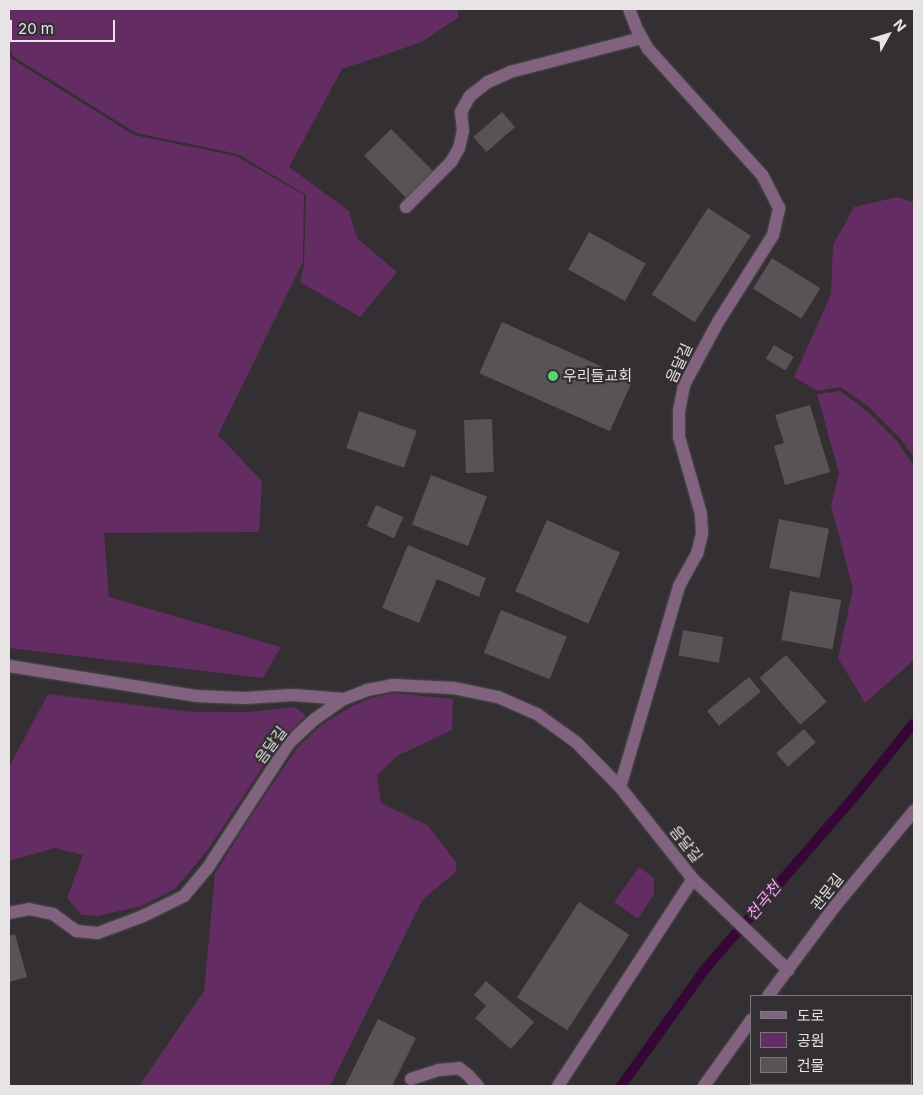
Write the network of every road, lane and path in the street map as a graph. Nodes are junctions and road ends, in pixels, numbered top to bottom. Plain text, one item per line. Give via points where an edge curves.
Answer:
1 (629, 9) edge
2 (641, 38) junction
3 (406, 207) dead end
4 (9, 666) edge
5 (344, 699) junction
6 (620, 787) junction
7 (914, 811) edge
8 (693, 879) junction
9 (9, 913) edge
10 (788, 970) junction
11 (769, 995) edge
12 (750, 1022) edge
13 (411, 1079) dead end
14 (478, 1086) edge
15 (558, 1086) edge
16 (704, 1086) edge

1 - 2 street, 음달길
2 - 3 street via 510,72 488,82 470,96 461,112 463,131 460,148 451,162
2 - 6 street, 음달길 via 667,71 762,174 780,208 773,235 718,322 684,385 679,436 701,514 702,534 697,554 679,586
4 - 5 street via 196,696 293,695
5 - 6 street, 음달길 via 393,685 454,688 498,697 536,714 576,742
5 - 9 street, 음달길 via 315,719 290,743 207,869 184,896 98,933 76,931 53,914 29,909
6 - 8 street, 음달길
7 - 10 street, 관문길 via 835,906
8 - 10 street, 음달길
8 - 15 street
10 - 11 street, 관문길
12 - 16 street
13 - 14 street via 438,1070 459,1068

